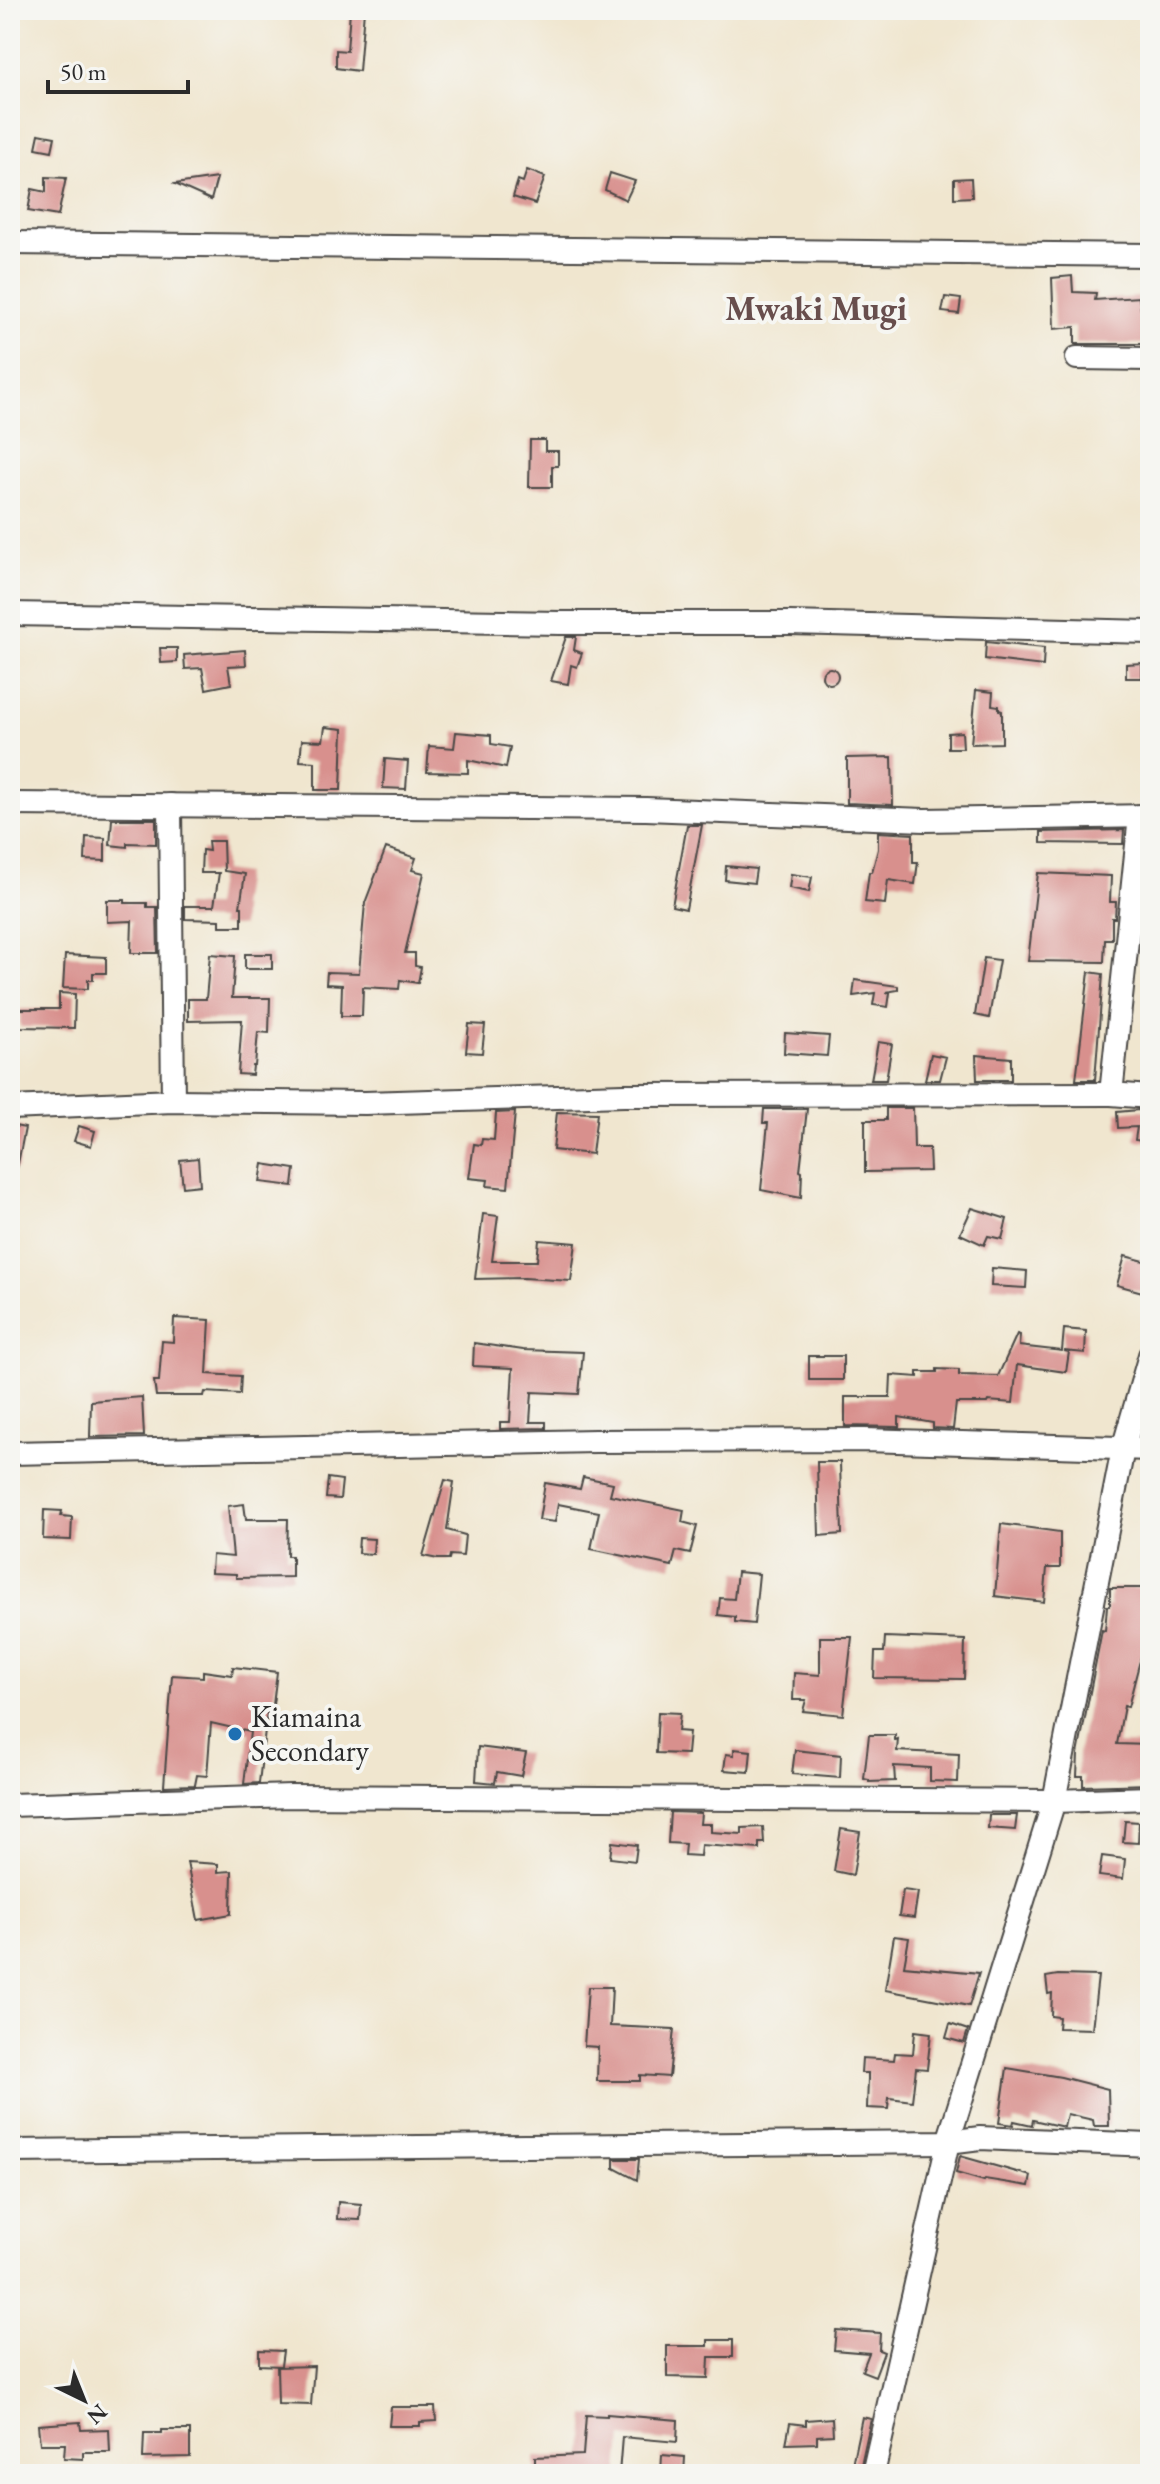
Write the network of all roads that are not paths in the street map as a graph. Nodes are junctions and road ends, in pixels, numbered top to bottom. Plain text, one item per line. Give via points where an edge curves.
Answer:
1 (10, 243) edge
2 (1150, 255) edge
3 (1077, 358) dead end
4 (1150, 359) edge
5 (10, 614) edge
6 (1150, 632) edge
7 (10, 804) edge
8 (170, 805) junction
9 (1145, 816) edge
10 (1111, 1094) junction
11 (1150, 1097) edge
12 (173, 1101) junction
13 (10, 1108) edge
14 (1150, 1355) edge
15 (1123, 1449) junction
16 (1150, 1449) edge
17 (10, 1453) edge
18 (1150, 1798) edge
19 (1054, 1801) junction
20 (10, 1805) edge
21 (948, 2142) junction
22 (1150, 2145) edge
23 (10, 2151) edge
24 (873, 2474) edge

1 - 2 street
3 - 4 street
5 - 6 street
7 - 8 street
8 - 9 street via 646,809 924,820
8 - 12 street
9 - 10 street
10 - 11 street
10 - 12 street
12 - 13 street
14 - 15 street
15 - 16 street
15 - 17 street via 834,1440
15 - 19 street
18 - 19 street
19 - 20 street via 291,1796
19 - 21 street
21 - 22 street via 980,2138
21 - 23 street
21 - 24 street

